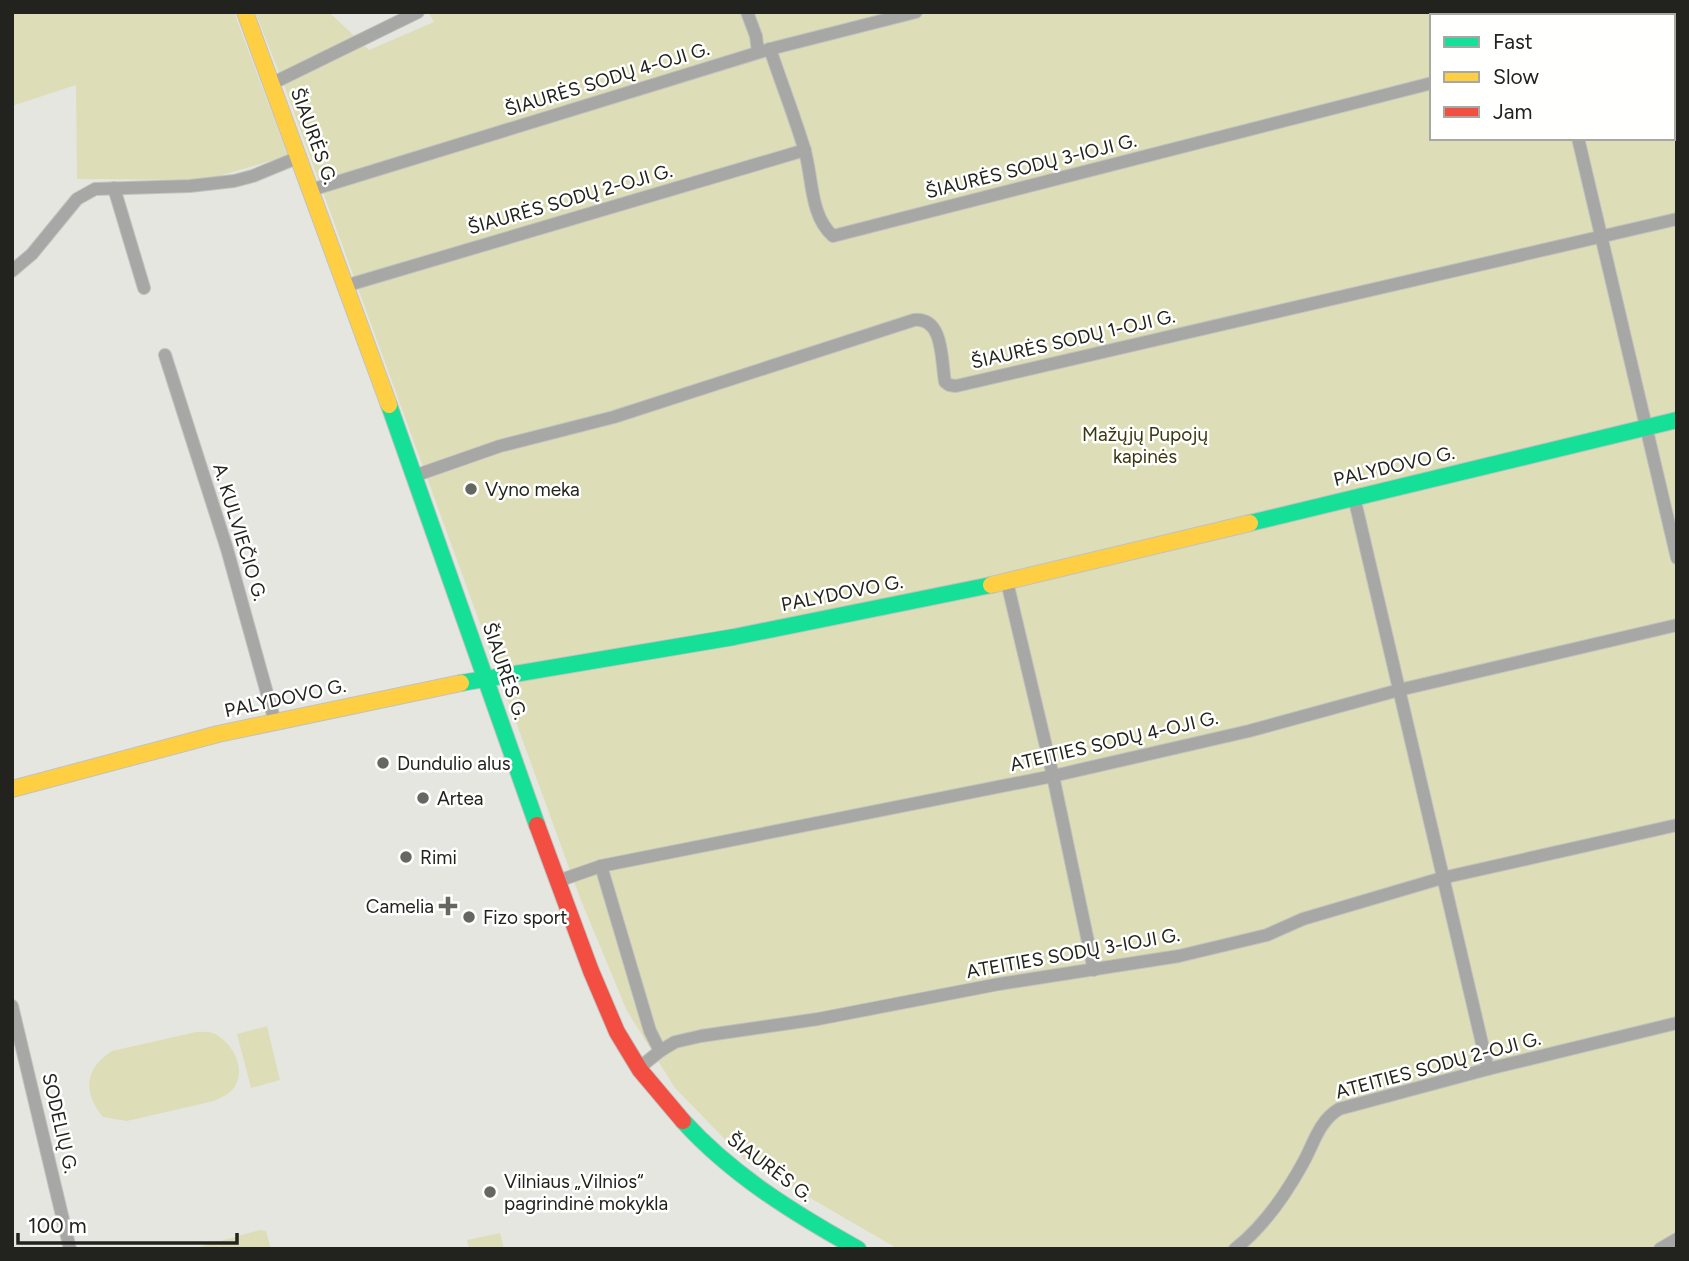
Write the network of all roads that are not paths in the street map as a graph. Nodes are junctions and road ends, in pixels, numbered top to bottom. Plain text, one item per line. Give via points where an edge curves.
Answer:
1 (245, 12) edge
2 (418, 12) edge
3 (747, 12) edge
4 (916, 12) edge
5 (764, 51) junction
6 (273, 83) junction
7 (1430, 84) edge
8 (1578, 140) edge
9 (805, 150) junction
10 (299, 157) junction
11 (114, 188) junction
12 (311, 190) junction
13 (1677, 219) edge
14 (1601, 238) junction
15 (12, 271) edge
16 (345, 286) junction
17 (144, 288) dead end
18 (165, 355) dead end
19 (1677, 420) edge
20 (1647, 427) junction
21 (414, 476) junction
22 (1354, 497) junction
23 (1677, 558) edge
24 (1007, 582) junction
25 (1677, 625) edge
26 (485, 679) junction
27 (1399, 690) junction
28 (275, 722) junction
29 (1053, 776) junction
30 (12, 789) edge
31 (1677, 825) edge
32 (601, 866) junction
33 (1442, 878) junction
34 (558, 881) junction
35 (1094, 970) junction
36 (12, 1006) edge
37 (1677, 1023) edge
38 (660, 1051) junction
39 (639, 1068) junction
40 (1488, 1069) junction
41 (1677, 1239) edge
42 (70, 1249) edge
43 (858, 1249) edge
44 (1235, 1249) edge
45 (1660, 1249) edge

1 - 6 street, ŠIAURĖS G.
2 - 6 street
3 - 5 street, ŠIAURĖS SODŲ 3-IOJI G.
4 - 5 street, ŠIAURĖS SODŲ 4-OJI G.
5 - 9 street, ŠIAURĖS SODŲ 3-IOJI G.
5 - 12 street, ŠIAURĖS SODŲ 4-OJI G.
6 - 10 street, ŠIAURĖS G.
7 - 9 street, ŠIAURĖS SODŲ 3-IOJI G. via 833,236 817,212
8 - 14 street
9 - 16 street, ŠIAURĖS SODŲ 2-OJI G.
10 - 11 street via 234,181
10 - 12 street, ŠIAURĖS G.
11 - 15 street via 95,189 77,200
11 - 17 street
12 - 16 street, ŠIAURĖS G.
13 - 14 street, ŠIAURĖS SODŲ 1-OJI G.
14 - 20 street
14 - 21 street, ŠIAURĖS SODŲ 1-OJI G. via 956,386 944,382 932,324 914,320
16 - 21 street, ŠIAURĖS G.
18 - 28 street, A. KULVIEČIO G.
19 - 20 street, PALYDOVO G.
20 - 22 street, PALYDOVO G.
20 - 23 street
21 - 26 street, ŠIAURĖS G.
22 - 24 street, PALYDOVO G.
22 - 27 street
24 - 26 street, PALYDOVO G. via 734,637
24 - 29 street
25 - 27 street, ATEITIES SODŲ 4-OJI G.
26 - 28 street, PALYDOVO G.
26 - 34 street, ŠIAURĖS G.
27 - 29 street, ATEITIES SODŲ 4-OJI G.
27 - 33 street
28 - 30 street, PALYDOVO G.
29 - 32 street, ATEITIES SODŲ 4-OJI G.
29 - 35 street
31 - 33 street, ATEITIES SODŲ 3-IOJI G.
32 - 34 street, ATEITIES SODŲ 4-OJI G.
32 - 38 street
33 - 35 street, ATEITIES SODŲ 3-IOJI G. via 1303,919 1267,935
33 - 40 street
34 - 39 street, ŠIAURĖS G. via 601,999
35 - 38 street, ATEITIES SODŲ 3-IOJI G. via 687,1039
36 - 42 street, SODELIŲ G.
37 - 40 street, ATEITIES SODŲ 2-OJI G.
38 - 39 street, ATEITIES SODŲ 3-IOJI G.
39 - 43 street, ŠIAURĖS G. via 691,1131 744,1179
40 - 44 street, ATEITIES SODŲ 2-OJI G. via 1331,1114 1284,1194
41 - 45 street

